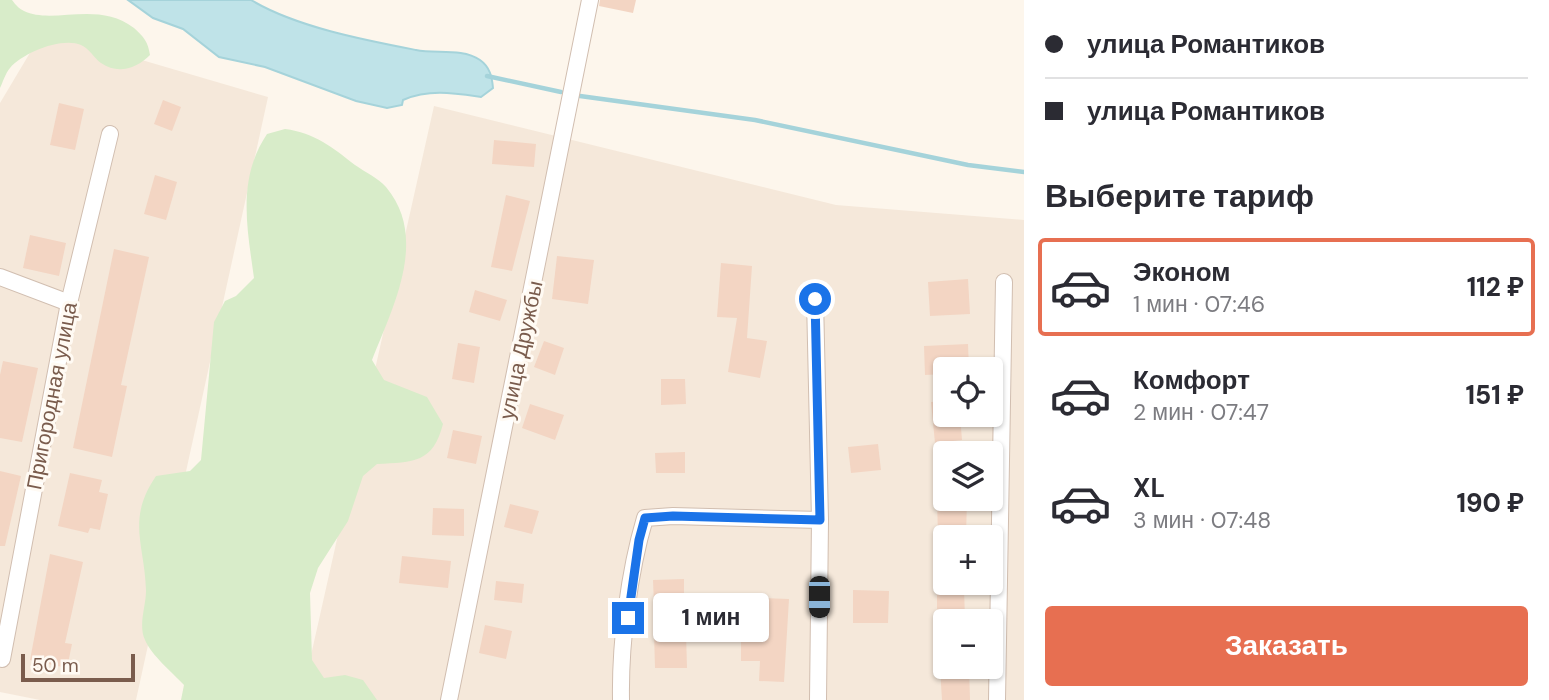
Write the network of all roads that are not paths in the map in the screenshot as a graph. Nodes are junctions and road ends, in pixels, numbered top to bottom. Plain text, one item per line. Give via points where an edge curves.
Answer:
1 (590, 0) edge
2 (110, 134) dead end
3 (0, 277) edge
4 (1004, 282) dead end
5 (815, 299) dead end
6 (69, 303) junction
7 (820, 520) junction
8 (2, 659) edge
9 (449, 700) edge
10 (621, 700) edge
11 (818, 700) edge
12 (997, 700) edge

1 - 9 street, улица Дружбы
2 - 6 street, Пригородная улица
3 - 6 street
4 - 12 street
5 - 7 street
6 - 8 street, Пригородная улица
7 - 10 street via 645,518 622,657
7 - 11 street

